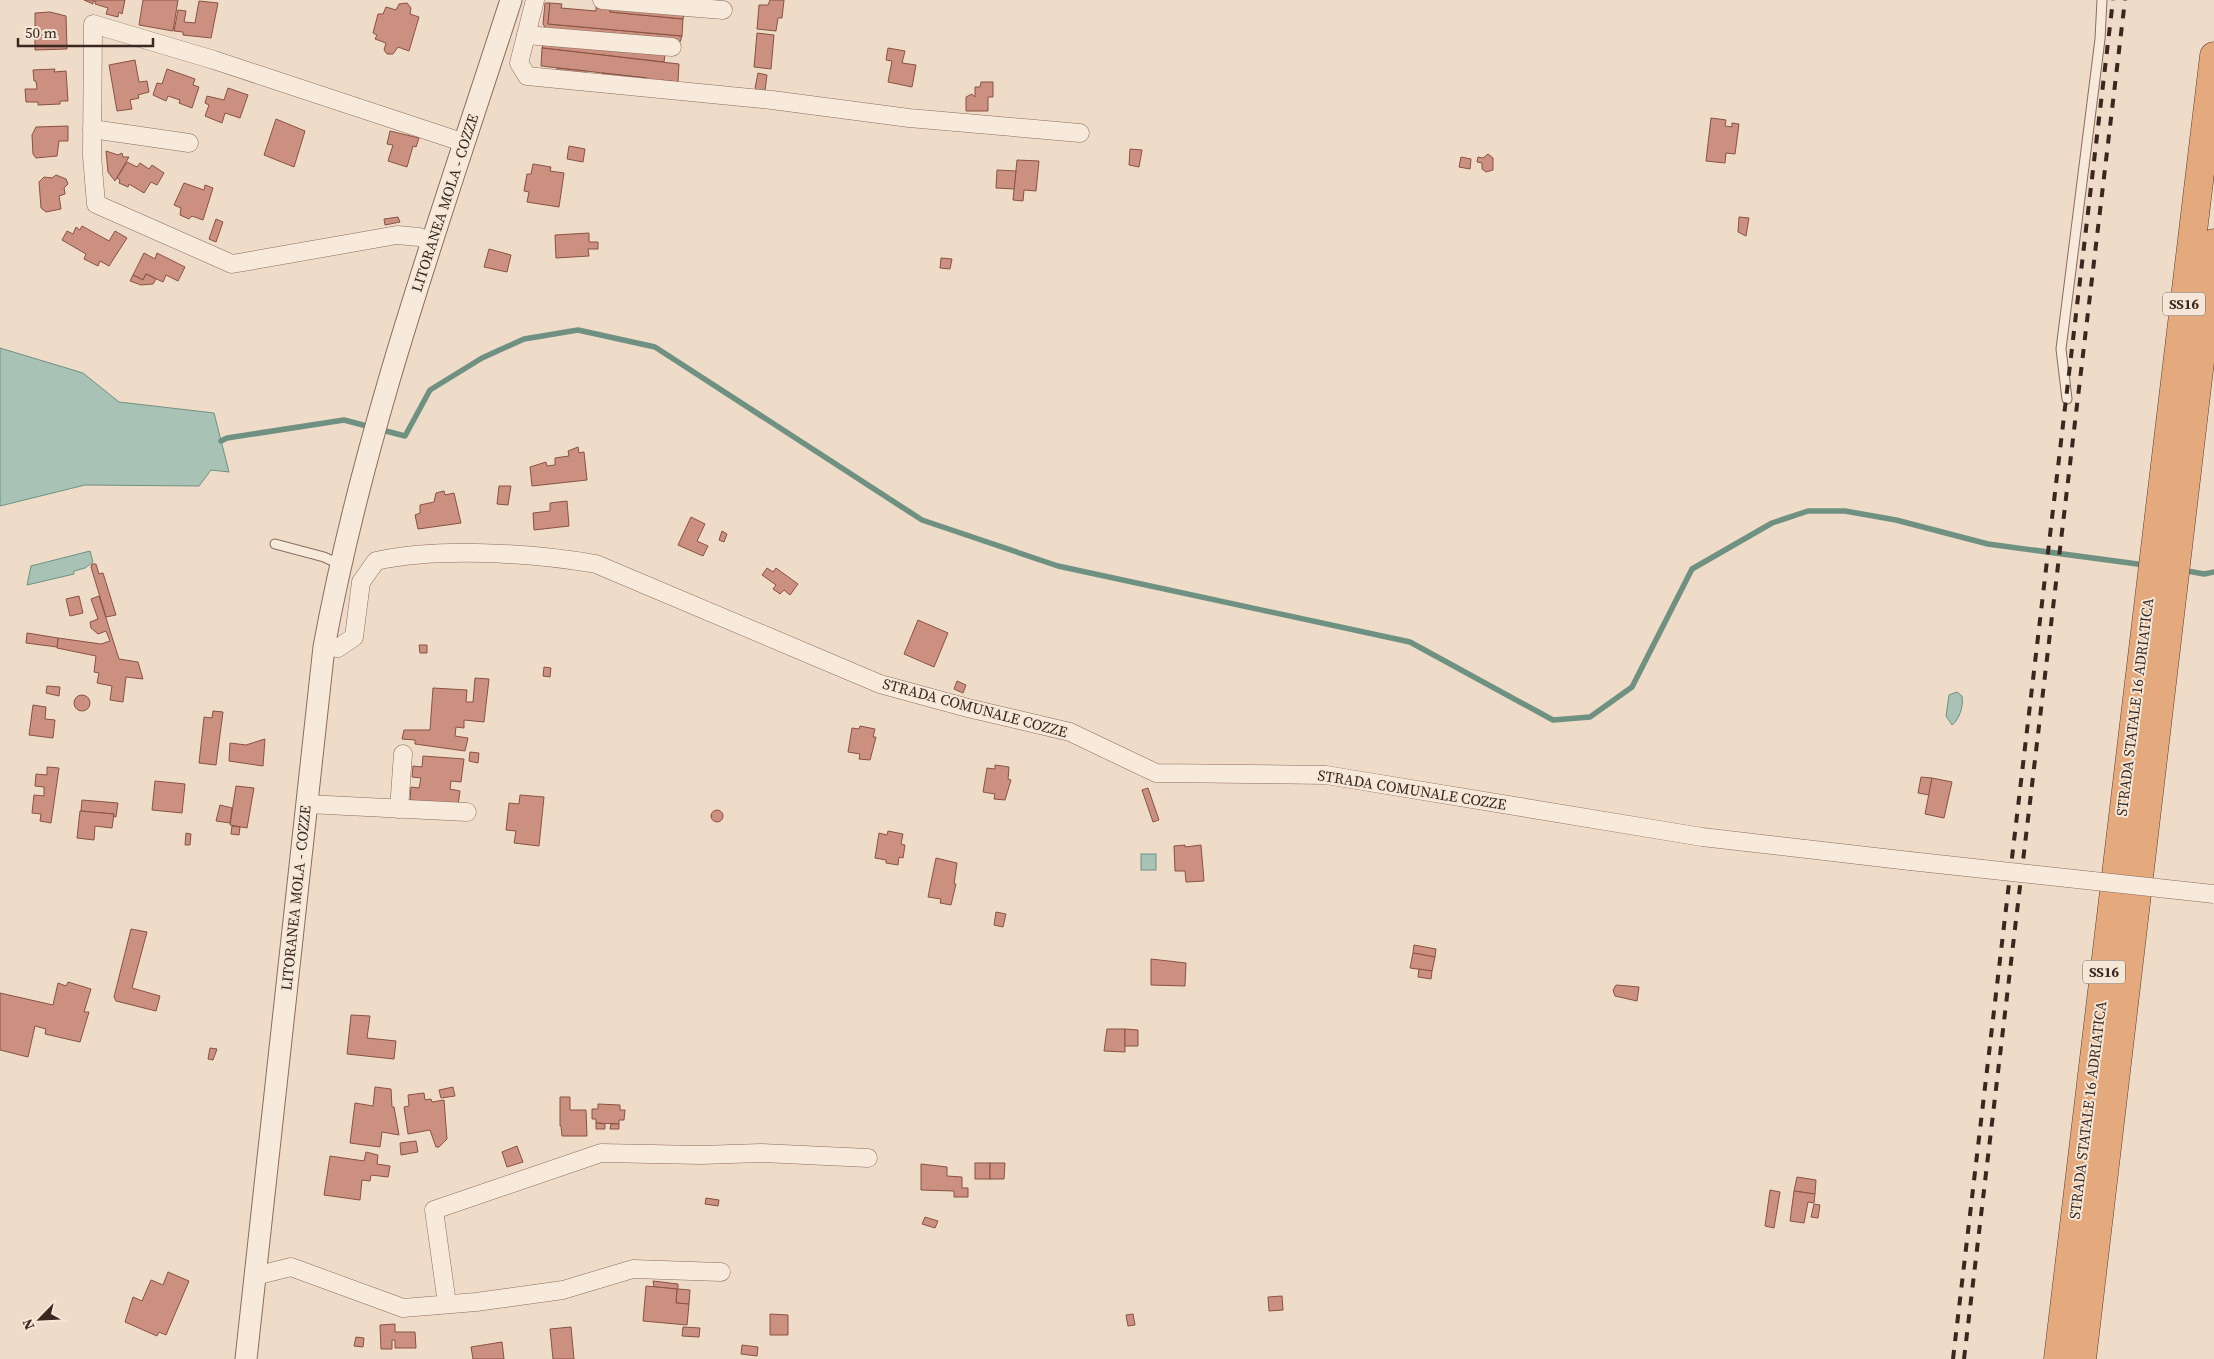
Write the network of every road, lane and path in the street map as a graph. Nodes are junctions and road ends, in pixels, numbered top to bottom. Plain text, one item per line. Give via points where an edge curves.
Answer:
1 (512, 0) edge
2 (535, 0) edge
3 (602, 0) edge
4 (2102, 0) edge
5 (723, 10) dead end
6 (526, 35) junction
7 (672, 47) dead end
8 (2214, 56) edge
9 (92, 129) junction
10 (1080, 133) dead end
11 (188, 143) dead end
12 (465, 143) junction
13 (433, 242) junction
14 (2214, 243) edge
15 (2067, 399) dead end
16 (275, 544) dead end
17 (2166, 553) junction
18 (339, 564) junction
19 (2162, 587) junction
20 (324, 646) junction
21 (402, 754) dead end
22 (307, 804) junction
23 (399, 808) junction
24 (467, 812) dead end
25 (2214, 894) edge
26 (868, 1158) dead end
27 (721, 1272) dead end
28 (255, 1276) junction
29 (447, 1304) junction
30 (246, 1359) edge
31 (2058, 1359) edge
32 (2082, 1359) edge

1 - 12 street, LITORANEA MOLA - COZZE
2 - 6 street
3 - 5 street
4 - 15 lane via 2100,39 2061,349
6 - 7 street
6 - 10 street via 518,63 527,76 772,100 909,118
8 - 17 highway, STRADA STATALE 16 ADRIATICA / SS16
9 - 11 street
9 - 12 street via 93,24 214,60
9 - 13 street via 96,204 232,264 397,235
12 - 13 street, LITORANEA MOLA - COZZE
13 - 18 street, LITORANEA MOLA - COZZE via 380,406
14 - 17 highway, STRADA STATALE 16 ADRIATICA / SS16
16 - 18 lane
17 - 19 highway, STRADA STATALE 16 ADRIATICA / SS16
18 - 20 street, LITORANEA MOLA - COZZE
19 - 31 highway, STRADA STATALE 16 ADRIATICA / SS16
19 - 32 highway, STRADA STATALE 16 ADRIATICA / SS16
20 - 22 street, LITORANEA MOLA - COZZE
20 - 25 street, STRADA COMUNALE COZZE, bridge via 338,648 354,637 360,582 376,561 403,555 502,554 566,559 596,564 880,684 1070,732 1156,773 1326,775 1702,837
21 - 23 street
22 - 23 street
22 - 28 street, LITORANEA MOLA - COZZE
23 - 24 street
26 - 29 street via 761,1152 701,1155 601,1153 434,1210
27 - 29 street via 633,1269 563,1290
28 - 29 street via 291,1267 403,1308
28 - 30 street, LITORANEA MOLA - COZZE

